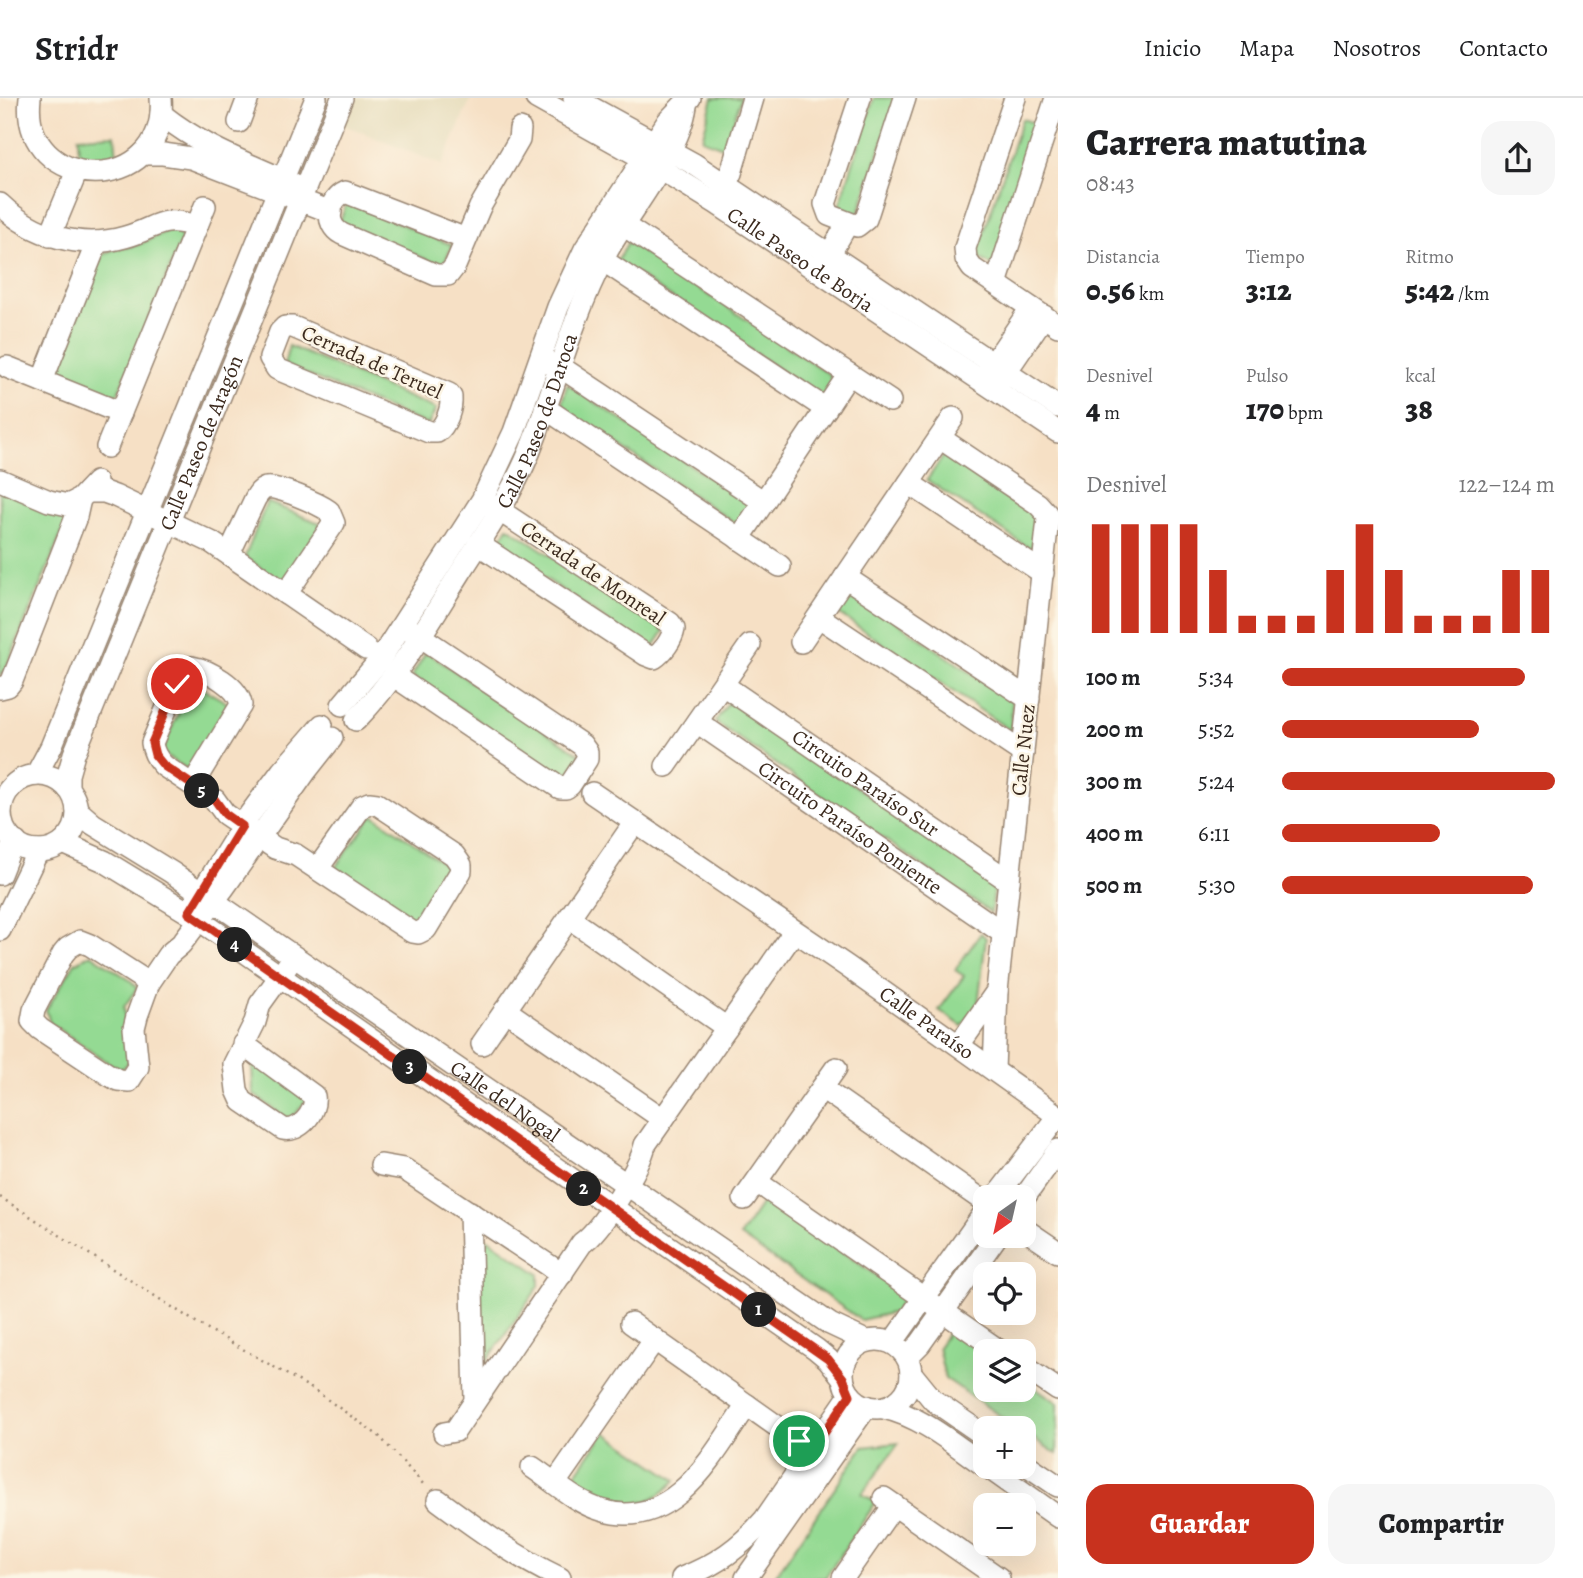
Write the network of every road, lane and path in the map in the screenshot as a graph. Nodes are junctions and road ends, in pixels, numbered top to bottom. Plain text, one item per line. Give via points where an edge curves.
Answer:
1 (30, 98) edge
2 (248, 98) edge
3 (316, 98) edge
4 (342, 98) edge
5 (537, 98) edge
6 (575, 98) edge
7 (753, 98) edge
8 (860, 98) edge
9 (905, 98) edge
10 (688, 101) edge
11 (1014, 102) edge
12 (161, 106) edge
13 (1053, 108) edge
14 (239, 122) dead end
15 (520, 129) dead end
16 (143, 154) junction
17 (657, 154) junction
18 (71, 169) junction
19 (281, 185) junction
20 (721, 194) junction
21 (303, 195) junction
22 (0, 205) edge
23 (205, 206) dead end
24 (333, 207) junction
25 (614, 219) junction
26 (841, 220) junction
27 (197, 226) junction
28 (44, 233) junction
29 (466, 239) junction
30 (97, 242) junction
31 (593, 254) junction
32 (818, 259) junction
33 (996, 284) junction
34 (1044, 317) edge
35 (224, 325) junction
36 (246, 334) junction
37 (274, 345) junction
38 (549, 363) junction
39 (7, 367) dead end
40 (849, 374) junction
41 (994, 377) junction
42 (42, 381) junction
43 (890, 401) dead end
44 (1058, 407) edge
45 (545, 408) junction
46 (826, 409) junction
47 (121, 413) junction
48 (953, 418) dead end
49 (1058, 432) edge
50 (940, 438) junction
51 (107, 447) dead end
52 (519, 450) junction
53 (0, 480) edge
54 (909, 483) junction
55 (83, 495) junction
56 (482, 500) junction
57 (764, 502) junction
58 (150, 505) junction
59 (500, 510) junction
60 (172, 517) junction
61 (739, 539) junction
62 (478, 544) junction
63 (220, 548) junction
64 (779, 566) dead end
65 (1043, 573) junction
66 (845, 577) junction
67 (286, 594) junction
68 (818, 617) junction
69 (401, 624) junction
70 (420, 636) junction
71 (802, 642) dead end
72 (750, 645) dead end
73 (366, 649) dead end
74 (394, 677) junction
75 (723, 685) junction
76 (1, 688) edge
77 (1029, 699) junction
78 (349, 713) junction
79 (697, 722) junction
80 (327, 732) junction
81 (1023, 753) junction
82 (666, 766) dead end
83 (0, 775) edge
84 (29, 777) junction
85 (193, 784) junction
86 (68, 788) junction
87 (592, 793) dead end
88 (1, 808) edge
89 (77, 810) junction
90 (635, 822) junction
91 (254, 826) junction
92 (16, 842) junction
93 (63, 843) junction
94 (38, 851) junction
95 (318, 868) junction
96 (0, 874) edge
97 (1009, 881) junction
98 (207, 897) junction
99 (194, 917) junction
100 (569, 918) junction
101 (0, 930) edge
102 (794, 932) junction
103 (1003, 933) junction
104 (299, 960) junction
105 (285, 979) junction
106 (149, 983) junction
107 (997, 991) junction
108 (505, 1010) junction
109 (727, 1028) junction
110 (243, 1044) dead end
111 (482, 1044) dead end
112 (959, 1045) junction
113 (836, 1068) dead end
114 (994, 1070) junction
115 (822, 1088) junction
116 (1058, 1116) edge
117 (663, 1119) junction
118 (1058, 1150) edge
119 (382, 1166) dead end
120 (622, 1181) junction
121 (757, 1182) junction
122 (1005, 1185) edge
123 (1033, 1185) edge
124 (973, 1194) edge
125 (0, 1197) edge
126 (744, 1199) dead end
127 (607, 1205) junction
128 (470, 1212) junction
129 (973, 1229) edge
130 (1036, 1237) edge
131 (988, 1248) edge
132 (1058, 1252) edge
133 (562, 1274) junction
134 (923, 1298) junction
135 (942, 1311) junction
136 (631, 1323) dead end
137 (655, 1339) junction
138 (983, 1339) edge
139 (866, 1341) junction
140 (904, 1357) junction
141 (1036, 1375) edge
142 (1058, 1390) edge
143 (861, 1397) junction
144 (475, 1399) junction
145 (747, 1405) junction
146 (973, 1428) edge
147 (444, 1433) dead end
148 (812, 1451) junction
149 (973, 1457) edge
150 (532, 1467) dead end
151 (1036, 1471) edge
152 (1004, 1479) edge
153 (555, 1483) junction
154 (1058, 1486) edge
155 (438, 1500) joint
156 (1058, 1517) edge
157 (988, 1575) edge
158 (560, 1578) edge
159 (682, 1578) edge
160 (746, 1578) edge
161 (844, 1578) edge

1 - 18 street via 31,127 39,143
2 - 14 street
3 - 19 street, Calle Paseo de Aragón
4 - 21 street, Calle Paseo de Aragón
5 - 17 street, Calle Paseo de Borja
6 - 17 street, Calle Paseo de Borja
7 - 20 street
8 - 26 street via 825,204 829,215
9 - 26 street via 866,219 857,226
10 - 17 street, Calle Paseo de Daroca via 681,129
11 - 13 street
11 - 33 street via 965,248 972,268
12 - 16 street via 158,128
12 - 19 street via 189,136
13 - 33 street
15 - 29 street via 519,140
16 - 18 street via 112,172
16 - 19 street via 191,158
17 - 20 street, Calle Paseo de Borja
17 - 25 street, Calle Paseo de Daroca
18 - 28 street
19 - 21 street
19 - 35 street, Calle Paseo de Aragón
20 - 32 street, Calle Paseo de Borja
21 - 24 street
21 - 36 street, Calle Paseo de Aragón
22 - 28 street
23 - 27 street
24 - 29 street via 341,193 350,194
24 - 29 street via 330,224 336,231 436,275 452,271
25 - 31 street, Calle Paseo de Daroca
25 - 40 street
26 - 32 street
27 - 30 street via 159,222 127,237
27 - 47 street
28 - 30 street
30 - 42 street
31 - 38 street, Calle Paseo de Daroca
31 - 46 street
32 - 41 street, Calle Paseo de Borja
33 - 34 street
34 - 41 street
35 - 36 street, Cerrada de Teruel
35 - 58 street, Calle Paseo de Aragón
36 - 37 street, Cerrada de Teruel
36 - 60 street, Calle Paseo de Aragón
37 - 37 street, Cerrada de Teruel via 271,362 277,369 429,432 443,426 452,405 449,394 293,327 282,329
38 - 45 street, Calle Paseo de Daroca
38 - 52 street, Calle Paseo de Daroca
38 - 57 street
39 - 42 street
40 - 43 street
40 - 46 street
41 - 44 street, Calle Paseo de Borja
41 - 49 street, Calle Paseo de Borja
42 - 47 street
45 - 52 street, Calle Paseo de Daroca
45 - 61 street
46 - 57 street
47 - 51 street
48 - 50 street
50 - 54 street
50 - 65 street, Calle Nuez via 1044,509 1048,525
52 - 56 street, Calle Paseo de Daroca
52 - 59 street, Calle Paseo de Daroca
53 - 55 street via 62,505
54 - 65 street
54 - 66 street
55 - 58 street via 100,480
55 - 76 street via 12,681
56 - 59 street, Cerrada de Monreal
56 - 69 street, Calle Paseo de Daroca
57 - 61 street
58 - 60 street
58 - 84 street, Calle Paseo de Aragón via 51,747
59 - 62 street, Calle Paseo de Daroca
59 - 62 street, Cerrada de Monreal via 670,623 674,629 660,654 646,655
60 - 63 street
60 - 86 street, Calle Paseo de Aragón via 75,754
61 - 64 street
62 - 70 street, Calle Paseo de Daroca
63 - 67 street
63 - 67 street via 264,488 323,506 334,523
65 - 77 street, Calle Nuez
66 - 68 street
66 - 77 street
67 - 73 street
68 - 71 street
68 - 81 street
69 - 70 street
69 - 78 street, Calle Paseo de Daroca
70 - 74 street, Calle Paseo de Daroca
70 - 74 street via 582,746 587,759 570,785 560,788
72 - 75 street
74 - 78 street, Calle Paseo de Daroca
75 - 79 street
75 - 97 street, Circuito Paraíso Sur
77 - 81 street, Calle Nuez
78 - 80 street via 353,732 349,736
78 - 80 street via 336,705 326,710
79 - 82 street
79 - 103 street, Circuito Paraíso Poniente
80 - 91 street via 282,771
81 - 97 street, Calle Nuez
83 - 84 street
84 - 86 street via 48,775
84 - 88 street via 12,786
85 - 85 street via 158,760 152,743 182,672 192,667 232,688 241,700
85 - 91 street via 215,800 233,803
86 - 89 street
87 - 90 street, Calle Paraíso
88 - 92 street via 2,821
89 - 93 street via 71,834
89 - 98 street, Calle del Nogal
90 - 100 street
90 - 102 street, Calle Paraíso
91 - 95 street via 275,848
91 - 98 street
92 - 94 street
92 - 96 street
93 - 94 street
93 - 99 street, Calle del Nogal via 104,861
94 - 101 street
95 - 95 street via 418,933 426,929 461,871 454,855 369,803 362,806
97 - 103 street, Calle Nuez
98 - 99 street
98 - 104 street, Calle del Nogal
99 - 105 street, Calle del Nogal
99 - 106 street via 172,938 168,955
100 - 108 street
100 - 109 street
102 - 109 street
102 - 112 street, Calle Paraíso
103 - 107 street, Calle Nuez
104 - 105 street
104 - 120 street, Calle del Nogal
105 - 110 street via 260,1004
105 - 127 street, Calle del Nogal
106 - 106 street via 80,941 63,954 32,1021 109,1075 129,1081 138,1067 134,1028
107 - 112 street, Calle Nuez
107 - 114 street, Calle Nuez
108 - 111 street
108 - 117 street
109 - 117 street
112 - 114 street, Calle Paraíso
113 - 115 street
114 - 116 street, Calle Paraíso
115 - 121 street
115 - 124 street
116 - 122 street
117 - 120 street via 645,1145 641,1160
118 - 123 street
119 - 128 street via 404,1169
120 - 127 street
120 - 139 street, Calle del Nogal via 830,1324
121 - 126 street
121 - 134 street
125 - 155 path via 194,1321 314,1390 379,1436
127 - 133 street via 586,1228
127 - 143 street, Calle del Nogal via 816,1349
128 - 133 street
128 - 144 street
129 - 134 street
130 - 132 street
131 - 135 street
133 - 144 street
134 - 135 street
134 - 140 street
135 - 138 street
135 - 140 street via 920,1344
136 - 137 street
137 - 145 street
137 - 153 street
139 - 140 street via 875,1339
139 - 143 street via 848,1356 844,1366
140 - 143 street via 910,1382 902,1398
140 - 146 street via 933,1400
141 - 142 street
143 - 148 street
143 - 149 street via 904,1412
143 - 160 street
144 - 147 street via 454,1431
145 - 148 street
145 - 153 street via 699,1475 667,1503 631,1513 602,1511
148 - 159 street via 747,1540 723,1559
150 - 153 street
151 - 154 street
152 - 156 street
155 - 158 street via 533,1565
157 - 161 street via 889,1502

